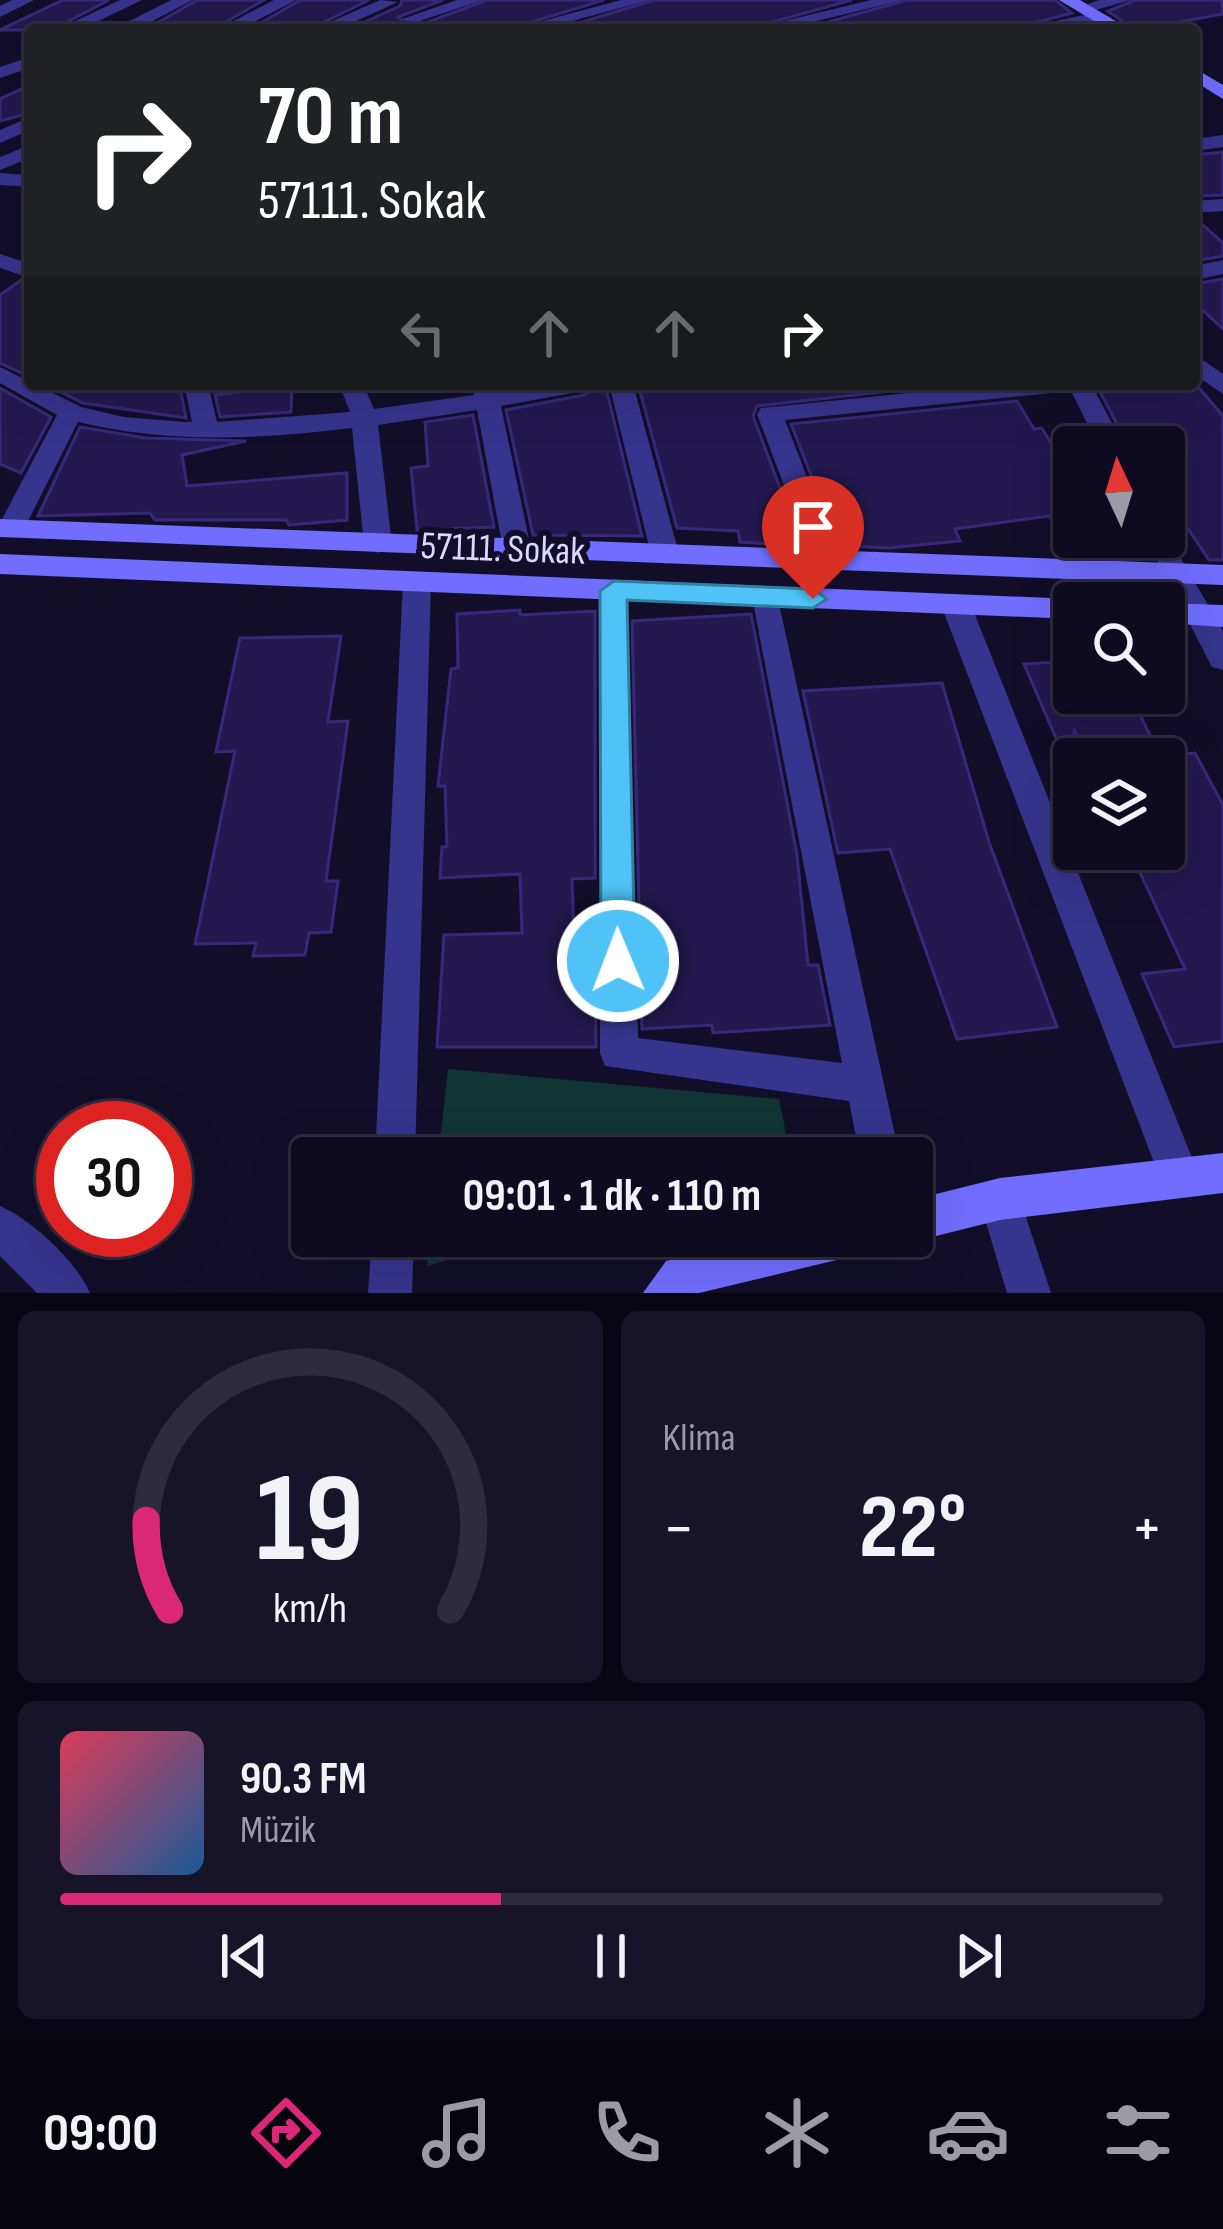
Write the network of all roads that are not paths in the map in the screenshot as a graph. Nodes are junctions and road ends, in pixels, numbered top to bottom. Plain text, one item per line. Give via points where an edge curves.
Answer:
1 (26, 0) edge
2 (134, 0) edge
3 (185, 0) edge
4 (288, 0) edge
5 (475, 0) edge
6 (642, 0) edge
7 (784, 0) edge
8 (895, 0) edge
9 (1038, 0) edge
10 (1123, 0) edge
11 (391, 1) edge
12 (1083, 8) edge
13 (0, 12) edge
14 (79, 24) edge
15 (134, 24) edge
16 (238, 24) edge
17 (335, 24) edge
18 (415, 24) edge
19 (543, 24) edge
20 (812, 24) edge
21 (816, 24) edge
22 (1037, 24) edge
23 (1111, 24) edge
24 (40, 390) edge
25 (197, 390) edge
26 (353, 390) edge
27 (623, 390) edge
28 (1016, 390) edge
29 (1079, 390) edge
30 (488, 392) edge
31 (70, 412) junction
32 (364, 417) junction
33 (1100, 426) edge
34 (206, 430) junction
35 (6, 528) edge
36 (378, 544) junction
37 (517, 549) junction
38 (665, 554) junction
39 (1170, 558) edge
40 (824, 560) junction
41 (0, 564) edge
42 (1177, 572) junction
43 (1223, 574) edge
44 (417, 582) junction
45 (614, 591) junction
46 (766, 597) junction
47 (956, 604) junction
48 (1053, 608) edge
49 (1211, 615) edge
50 (1223, 659) edge
51 (866, 1085) junction
52 (396, 1137) edge
53 (876, 1137) edge
54 (1223, 1173) edge
55 (1180, 1178) junction
56 (1000, 1199) junction
57 (933, 1216) edge
58 (0, 1227) edge
59 (391, 1257) edge
60 (761, 1257) edge
61 (68, 1293) edge
62 (390, 1293) edge
63 (665, 1293) edge
64 (1029, 1293) edge

1 - 13 street
2 - 14 street
3 - 15 street
4 - 16 street
5 - 18 street
6 - 19 street
7 - 20 street
8 - 21 street
9 - 12 main road
10 - 12 street
11 - 17 street
11 - 18 street
12 - 22 street
12 - 23 main road
24 - 31 street
25 - 34 street
26 - 32 street
27 - 38 street
28 - 40 street via 770,415
29 - 33 street
30 - 32 street
30 - 37 street
31 - 34 street
31 - 35 street
32 - 34 street
32 - 36 street
35 - 36 main road
36 - 37 main road
37 - 38 main road
38 - 40 main road
39 - 42 street
40 - 42 main road
41 - 44 main road, 57111. Sokak
42 - 43 main road
42 - 49 street
44 - 45 main road, 57111. Sokak
44 - 52 street
45 - 46 main road, 57111. Sokak
45 - 51 street via 619,1053
46 - 47 main road, 57111. Sokak
46 - 51 street
47 - 48 main road, 57111. Sokak
47 - 55 street
49 - 50 street
51 - 53 street
54 - 55 main road
55 - 56 main road
56 - 57 main road
56 - 64 street
58 - 61 street
59 - 62 street
60 - 63 main road via 681,1276

